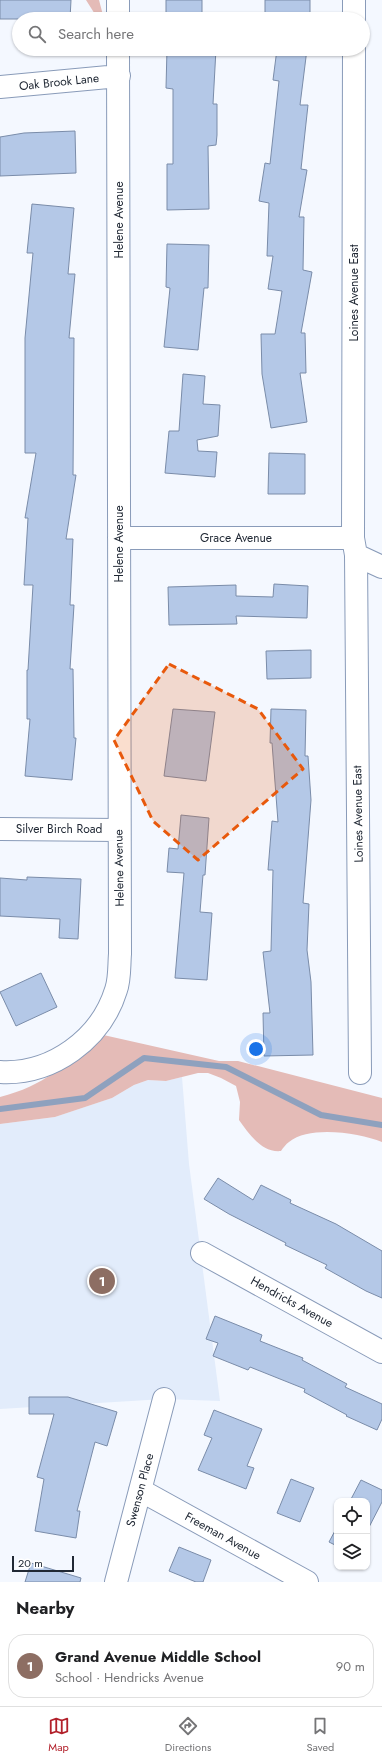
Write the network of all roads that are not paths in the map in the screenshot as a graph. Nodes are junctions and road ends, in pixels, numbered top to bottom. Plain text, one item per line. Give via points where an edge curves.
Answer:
1 (118, 0) edge
2 (354, 0) edge
3 (118, 12) edge
4 (354, 12) edge
5 (118, 56) edge
6 (354, 56) edge
7 (118, 76) junction
8 (0, 87) edge
9 (119, 538) junction
10 (355, 547) junction
11 (382, 567) edge
12 (0, 829) edge
13 (119, 830) junction
14 (0, 1072) edge
15 (360, 1073) dead end
16 (202, 1253) dead end
17 (382, 1352) edge
18 (164, 1399) dead end
19 (140, 1490) junction
20 (116, 1582) edge
21 (307, 1582) edge

1 - 3 street
2 - 4 street
5 - 7 street, Helene Avenue
6 - 10 street, Loines Avenue East
7 - 8 street, Oak Brook Lane
7 - 9 street, Helene Avenue
9 - 10 street, Grace Avenue
9 - 13 street, Helene Avenue
10 - 11 street, Grace Avenue
10 - 15 street, Loines Avenue East
12 - 13 street, Silver Birch Road
13 - 14 street, Helene Avenue via 120,954 117,989 104,1017 93,1033 74,1050 40,1067
16 - 17 street, Hendricks Avenue
18 - 19 street, Swenson Place
19 - 20 street, Swenson Place
19 - 21 street, Freeman Avenue

